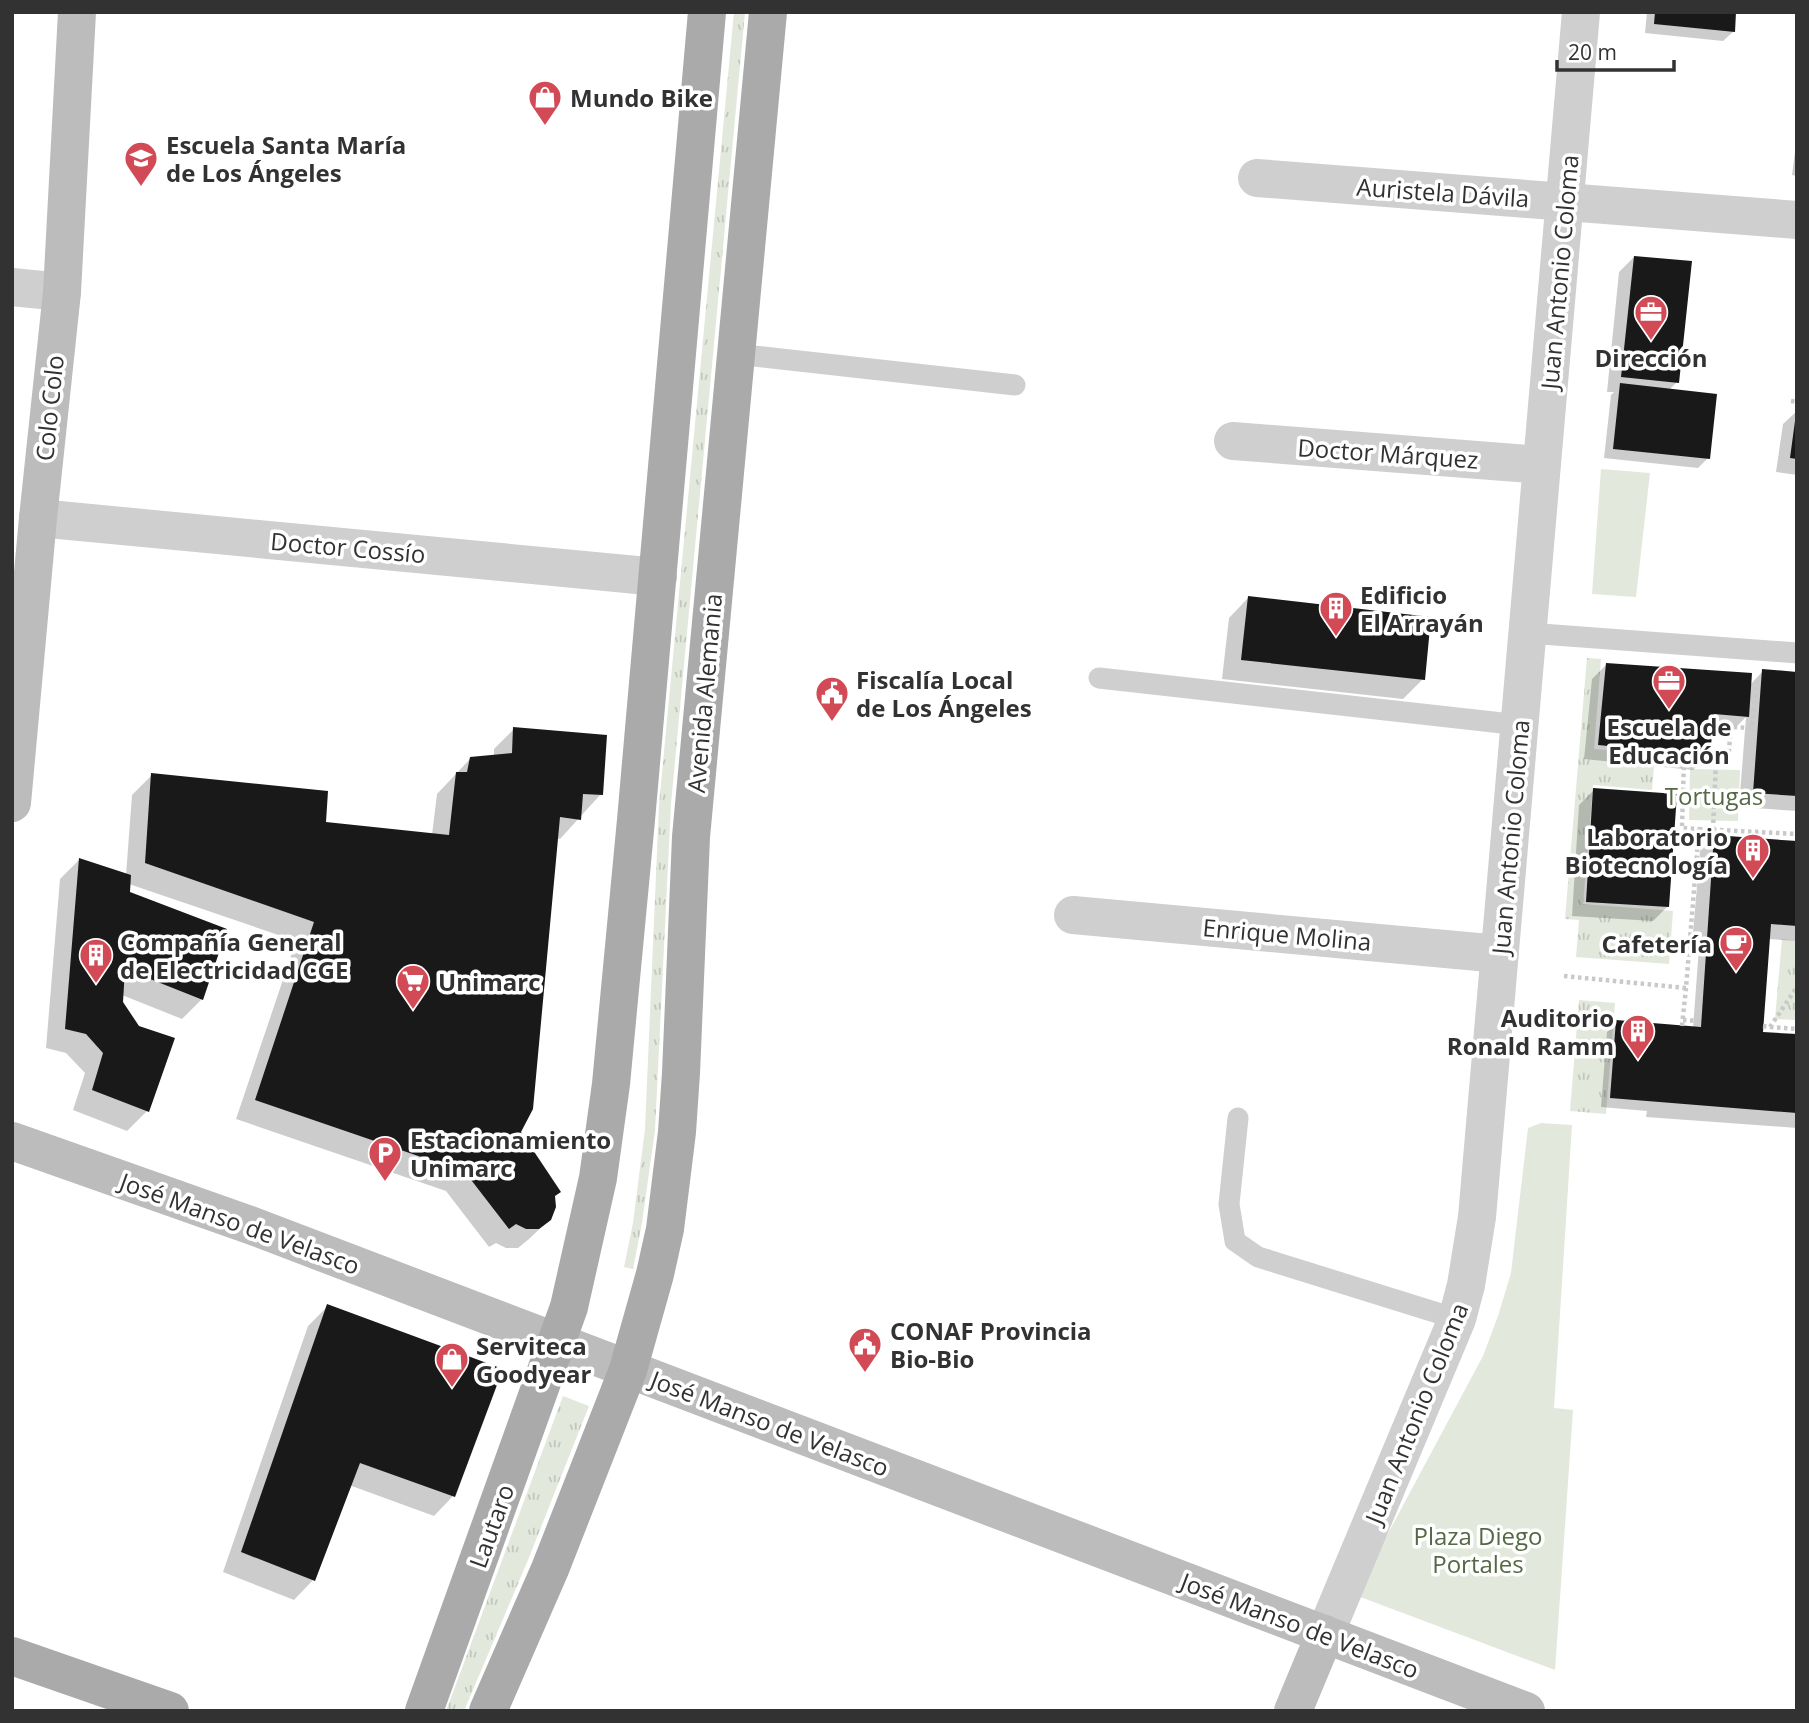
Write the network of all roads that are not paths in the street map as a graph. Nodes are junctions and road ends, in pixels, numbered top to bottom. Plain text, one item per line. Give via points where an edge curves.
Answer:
1 (77, 12) edge
2 (707, 12) edge
3 (768, 12) edge
4 (1581, 12) edge
5 (1257, 178) dead end
6 (1565, 202) junction
7 (1797, 219) edge
8 (12, 288) edge
9 (62, 292) junction
10 (736, 354) junction
11 (1015, 385) dead end
12 (1233, 441) dead end
13 (1542, 465) junction
14 (29, 522) edge
15 (658, 577) junction
16 (1528, 633) junction
17 (1797, 653) edge
18 (1099, 678) dead end
19 (1520, 725) junction
20 (12, 803) edge
21 (1073, 915) dead end
22 (1500, 954) junction
23 (1238, 1118) dead end
24 (12, 1141) edge
25 (1457, 1319) junction
26 (557, 1342) junction
27 (628, 1370) junction
28 (1325, 1634) junction
29 (12, 1656) edge
30 (170, 1711) edge
31 (424, 1711) edge
32 (488, 1711) edge
33 (1293, 1711) edge
34 (1526, 1711) edge

1 - 9 main road, Colo Colo
2 - 15 main road
3 - 10 main road, Avenida Alemania
4 - 6 street, Juan Antonio Coloma
5 - 6 street, Auristela Dávila
6 - 7 street, Auristela Dávila
6 - 13 street, Juan Antonio Coloma
8 - 9 street
9 - 14 main road, Colo Colo
10 - 11 lane
10 - 27 main road, Avenida Alemania via 691,836 677,1132 658,1263
12 - 13 street, Doctor Márquez
13 - 16 street, Juan Antonio Coloma
14 - 15 street, Doctor Cossío
14 - 20 main road, Colo Colo
15 - 26 main road via 605,1132 589,1223
16 - 17 lane
16 - 19 street, Juan Antonio Coloma
18 - 19 lane
19 - 22 street, Juan Antonio Coloma
21 - 22 street, Enrique Molina
22 - 25 street, Juan Antonio Coloma via 1477,1217
23 - 25 lane via 1229,1204 1235,1241 1258,1257
24 - 26 main road, José Manso de Velasco via 231,1218
25 - 28 street, Juan Antonio Coloma
26 - 27 main road, José Manso de Velasco
26 - 31 main road, Lautaro
27 - 28 main road, José Manso de Velasco
27 - 32 main road
28 - 33 main road
28 - 34 main road, José Manso de Velasco
29 - 30 main road

